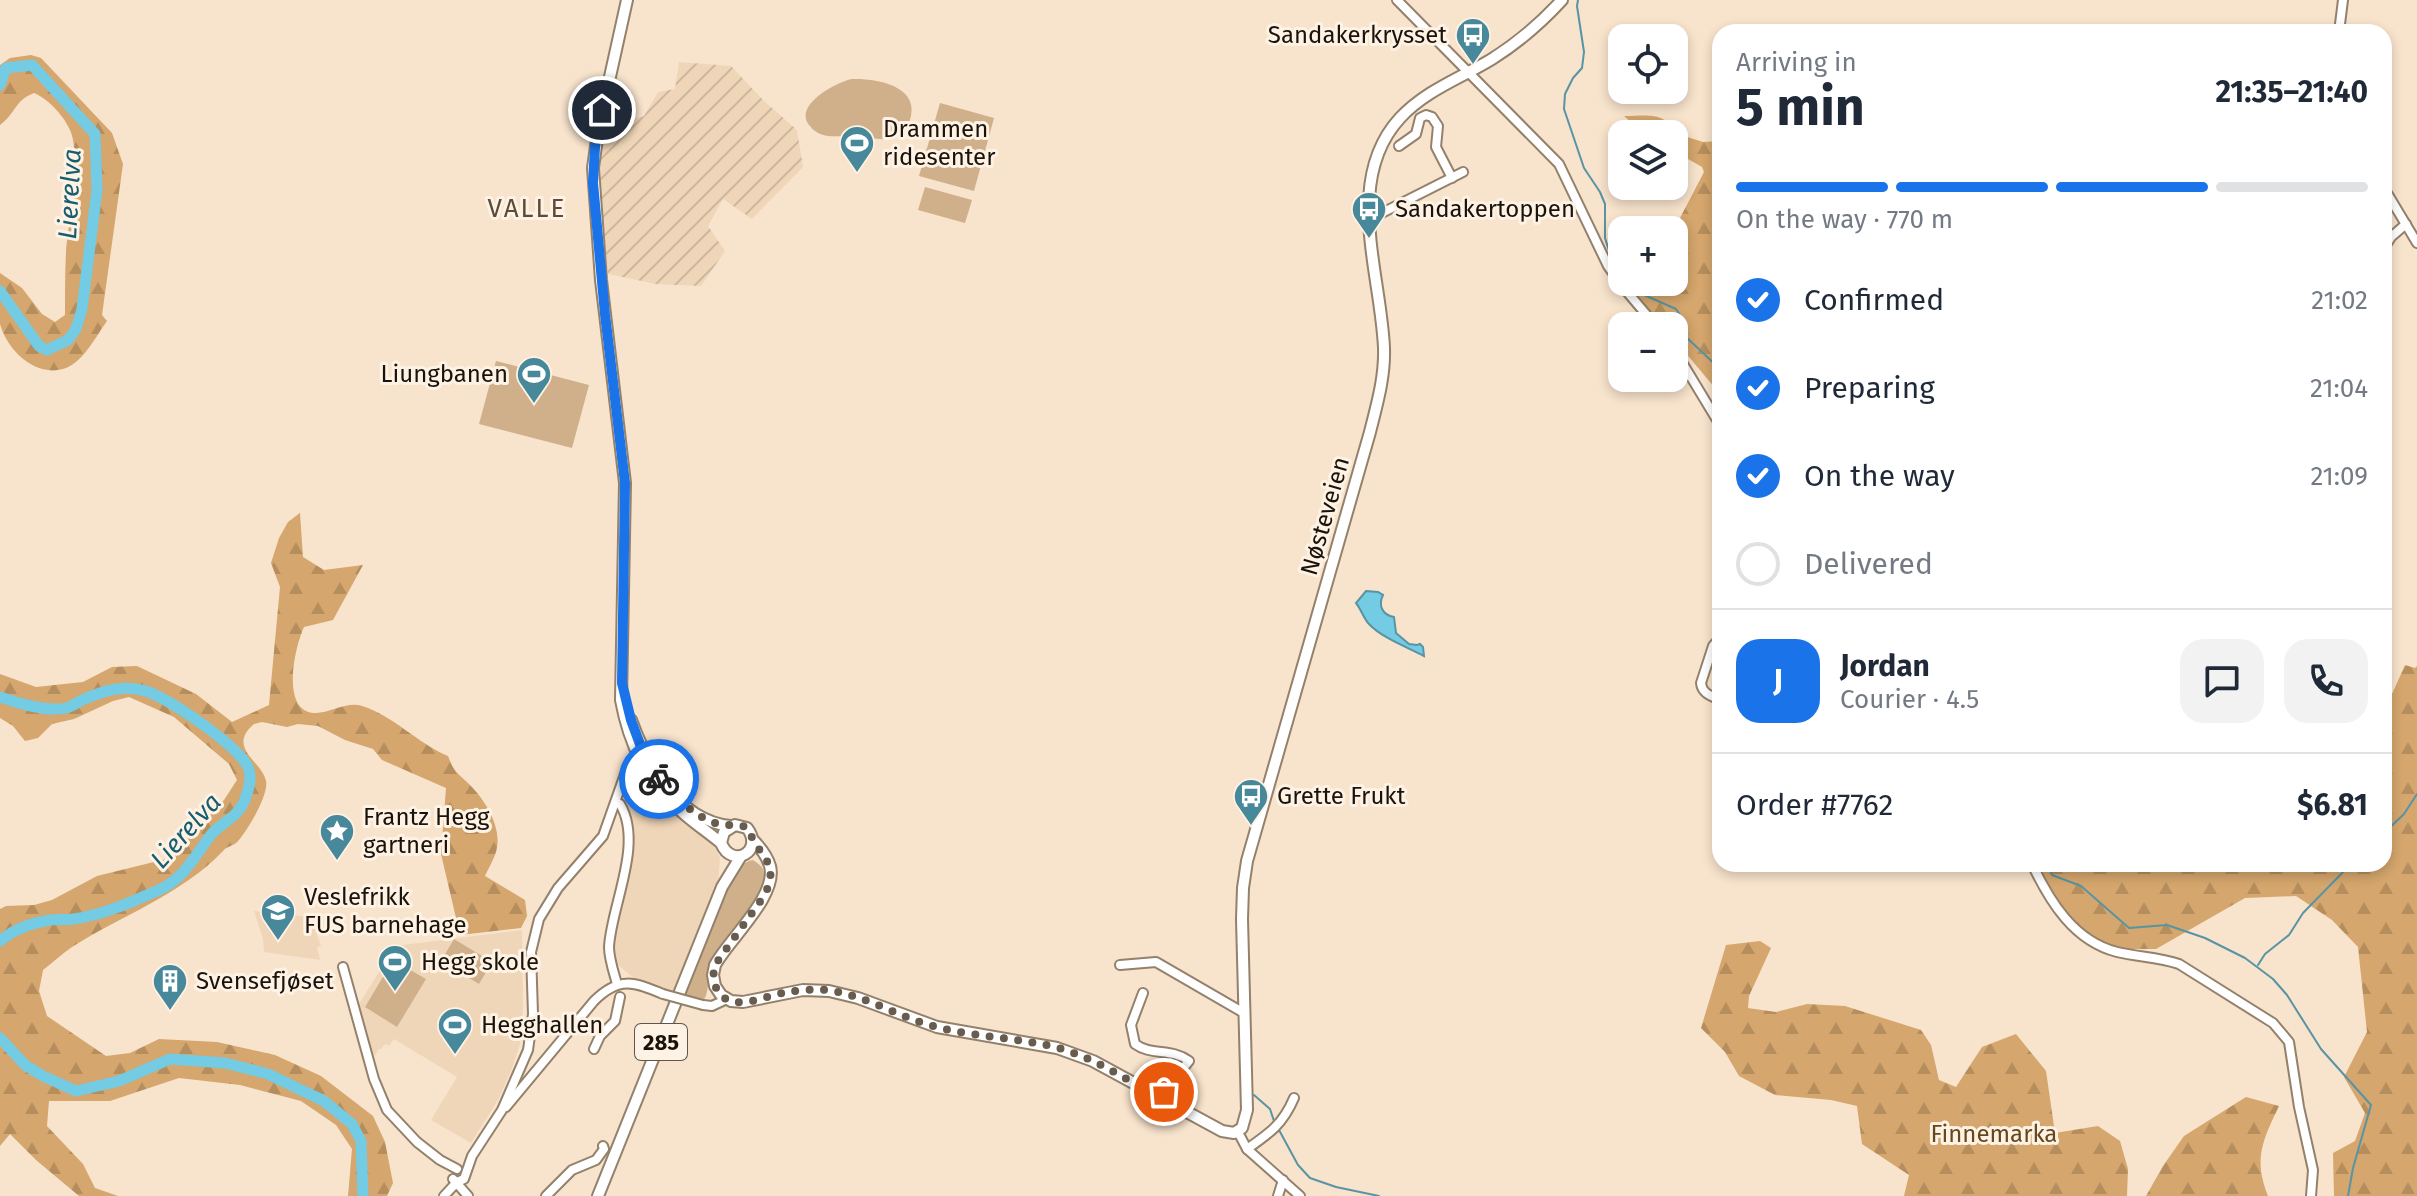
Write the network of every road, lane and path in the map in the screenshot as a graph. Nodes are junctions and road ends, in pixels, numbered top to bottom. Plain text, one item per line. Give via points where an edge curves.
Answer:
1 (627, 0) edge
2 (1397, 0) edge
3 (1562, 0) edge
4 (2343, 0) edge
5 (2340, 24) edge
6 (1468, 72) junction
7 (1399, 146) dead end
8 (1463, 172) dead end
9 (1452, 178) junction
10 (2392, 201) edge
11 (1370, 219) junction
12 (2406, 224) junction
13 (2392, 236) edge
14 (2417, 243) edge
15 (1644, 312) edge
16 (1688, 372) edge
17 (1712, 412) edge
18 (1712, 649) edge
19 (1712, 696) edge
20 (644, 763) junction
21 (617, 803) junction
22 (730, 826) junction
23 (752, 839) junction
24 (723, 848) junction
25 (744, 854) junction
26 (2037, 872) edge
27 (769, 877) junction
28 (722, 887) junction
29 (1120, 965) dead end
30 (343, 967) dead end
31 (617, 984) junction
32 (717, 991) junction
33 (1143, 993) dead end
34 (620, 997) dead end
35 (727, 999) junction
36 (703, 1005) junction
37 (1244, 1013) junction
38 (594, 1049) dead end
39 (1159, 1098) junction
40 (1294, 1098) dead end
41 (502, 1110) junction
42 (1240, 1129) junction
43 (603, 1146) dead end
44 (1247, 1149) junction
45 (458, 1175) junction
46 (1283, 1180) junction
47 (447, 1192) edge
48 (467, 1195) edge
49 (546, 1196) edge
50 (598, 1196) edge
51 (1278, 1196) edge
52 (1300, 1196) edge
53 (2311, 1196) edge

1 - 20 main road via 593,168 625,483 622,683
2 - 6 street
3 - 6 main road, Nøsteveien via 1522,39
4 - 5 street
6 - 11 main road, Nøsteveien via 1424,97 1388,133 1373,168
6 - 15 street via 1559,164 1608,266
7 - 9 street via 1416,134 1420,118 1432,117 1438,126 1436,147
8 - 9 street
9 - 11 street
10 - 12 street
11 - 37 main road, Nøsteveien via 1384,349 1380,390 1247,861 1242,903
12 - 13 street
12 - 14 street
16 - 17 street
18 - 19 street via 1701,683
20 - 21 street via 628,769
20 - 22 main road via 684,804 712,822
20 - 24 main road via 673,805
21 - 31 street via 627,827 609,948
21 - 41 street via 603,836 539,919 531,952 531,1038
22 - 23 main road via 743,826
22 - 24 main road, 285 via 723,833
23 - 25 main road, 285
23 - 27 main road via 768,859
24 - 25 main road via 734,856
24 - 28 main road, 285
25 - 27 main road via 761,860
25 - 28 main road, 285
26 - 53 street via 2059,911 2084,937 2119,952 2179,964 2281,1029 2291,1048 2313,1170
27 - 32 main road via 764,896 715,965
28 - 50 main road, 285
29 - 37 street via 1156,962
30 - 45 street via 387,1110
31 - 36 street, bridge via 633,983
31 - 41 street via 598,996
32 - 35 main road
32 - 36 street
33 - 39 street via 1131,1025 1135,1044 1189,1061
34 - 38 street via 615,1021
35 - 36 street
35 - 39 main road via 743,1002 803,990 842,993 937,1027 1067,1051
37 - 42 main road, Nøsteveien via 1247,1110
39 - 42 main road via 1217,1129
40 - 44 street via 1277,1127
41 - 45 street
42 - 44 street
43 - 49 street via 598,1158 575,1167
44 - 46 street
45 - 47 street
45 - 48 street
46 - 51 street
46 - 52 street

